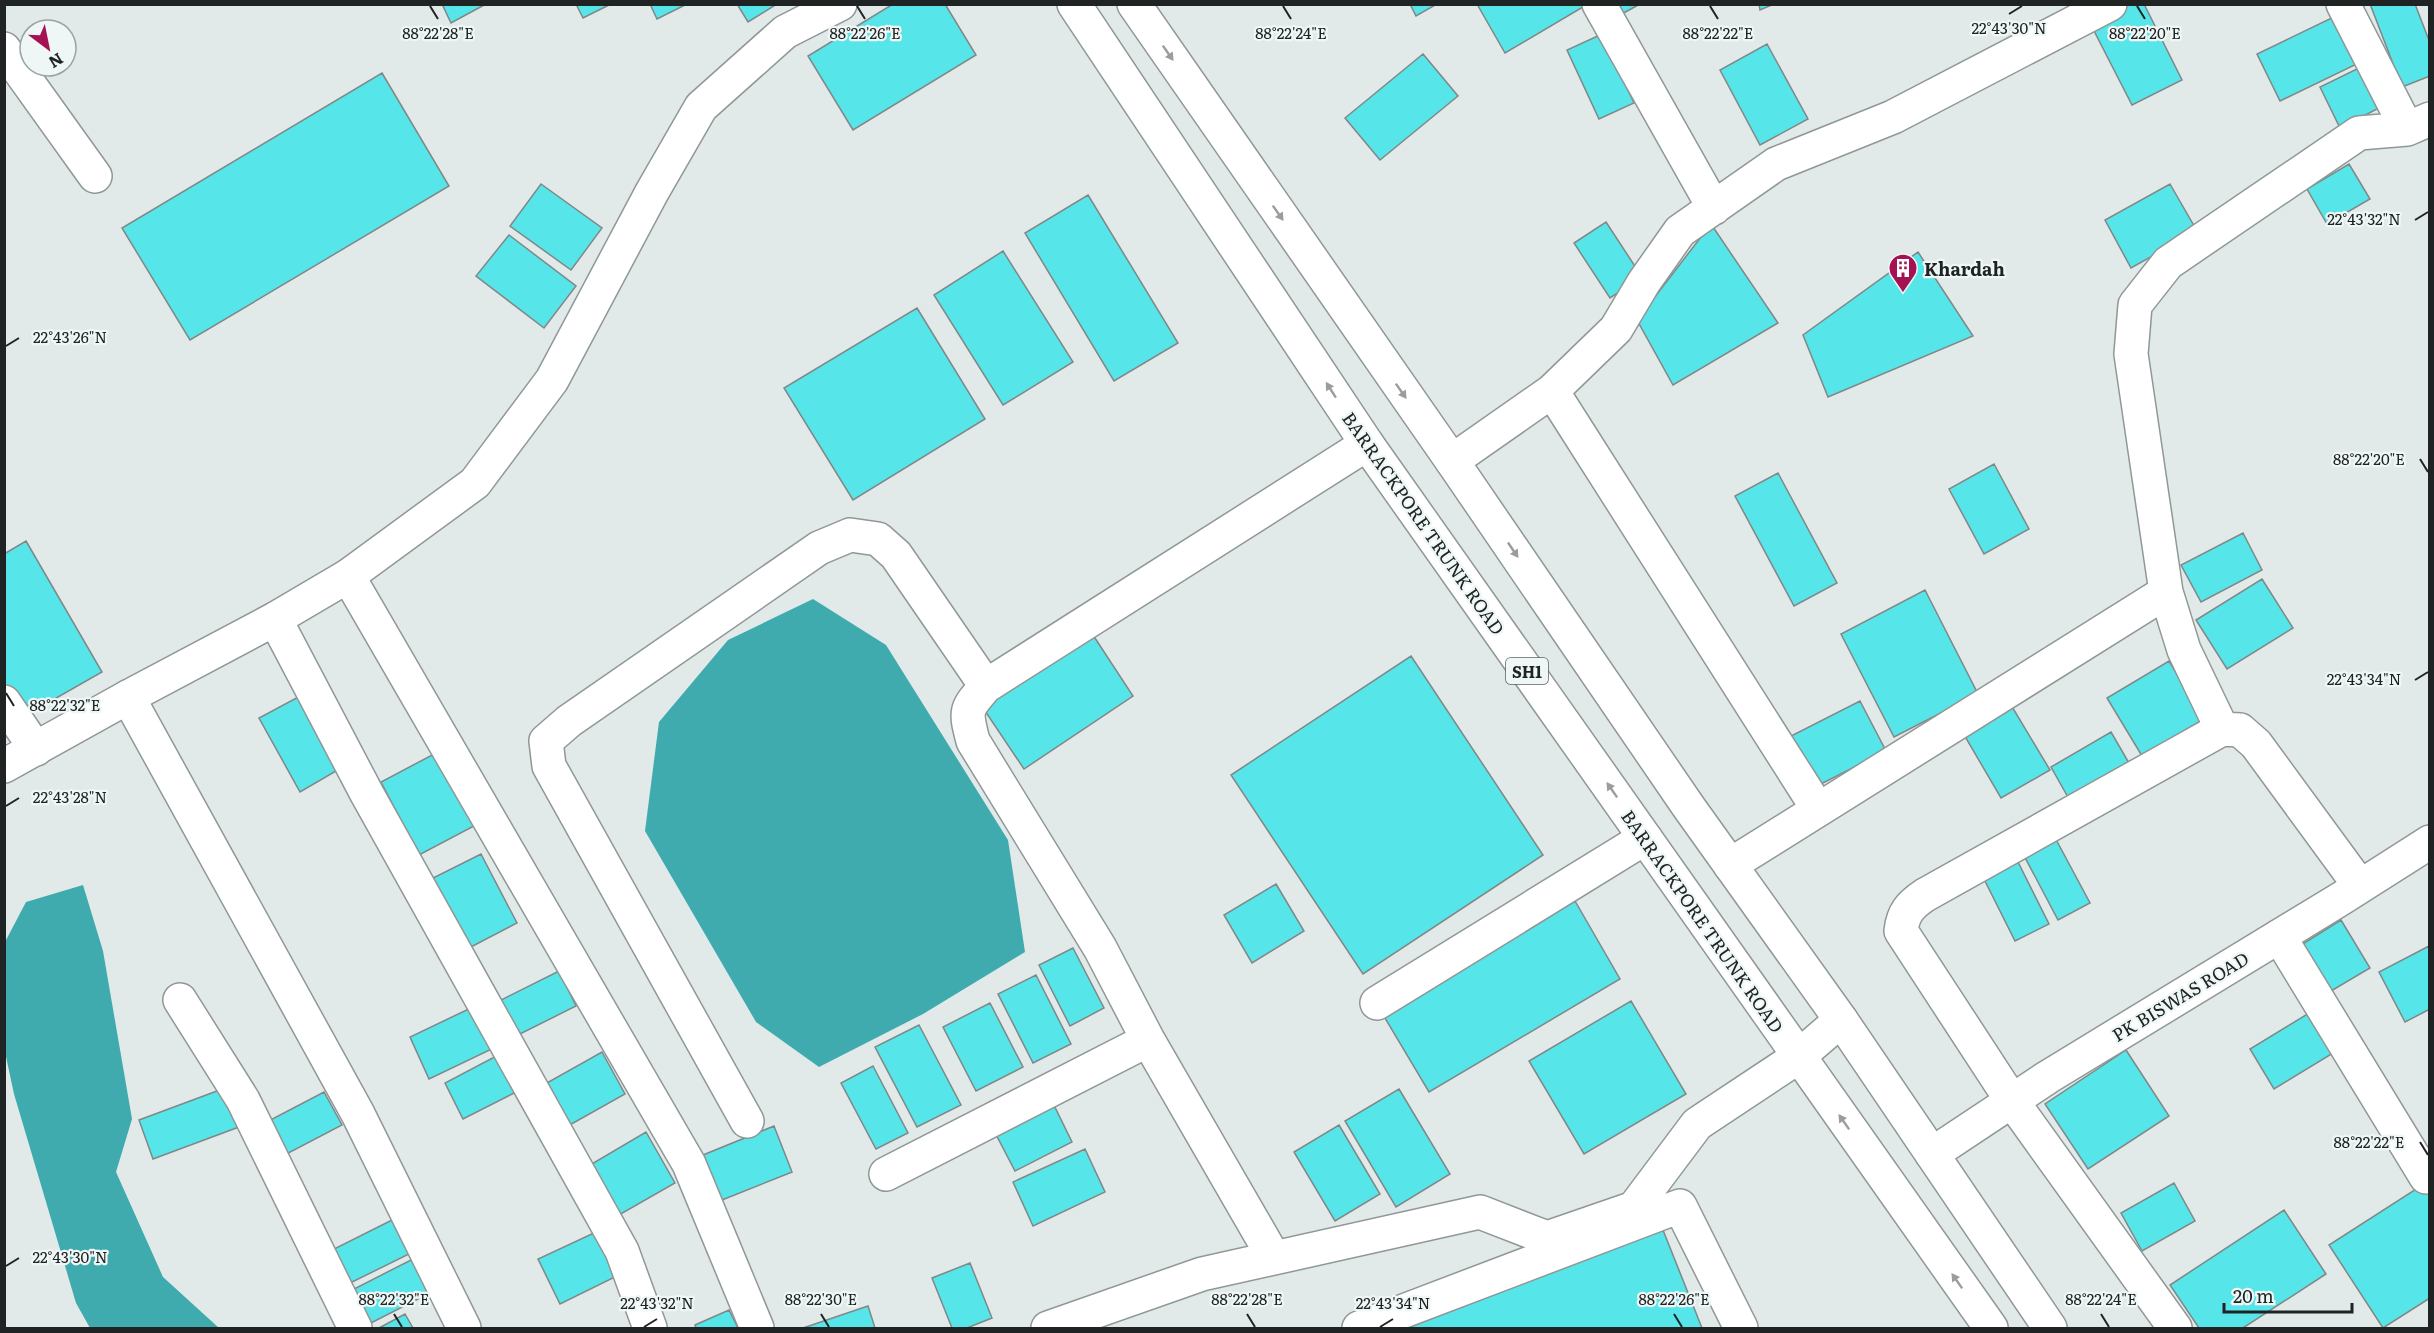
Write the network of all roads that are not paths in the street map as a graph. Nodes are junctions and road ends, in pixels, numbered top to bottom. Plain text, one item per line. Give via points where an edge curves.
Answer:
1 (840, 4) edge
2 (1074, 4) edge
3 (1134, 4) edge
4 (1599, 4) edge
5 (2110, 4) edge
6 (2343, 4) edge
7 (4, 49) edge
8 (2419, 124) edge
9 (95, 176) dead end
10 (1714, 208) junction
11 (1552, 391) junction
12 (1366, 444) junction
13 (1452, 461) junction
14 (348, 576) junction
15 (2166, 592) junction
16 (276, 619) junction
17 (986, 686) junction
18 (128, 697) junction
19 (4, 702) edge
20 (2222, 729) junction
21 (36, 749) junction
22 (4, 766) edge
23 (1818, 809) junction
24 (1645, 838) junction
25 (2430, 842) edge
26 (1730, 865) junction
27 (2360, 886) junction
28 (2279, 936) junction
29 (180, 1000) dead end
30 (1377, 1003) dead end
31 (1841, 1020) junction
32 (1148, 1040) junction
33 (1798, 1057) junction
34 (2012, 1101) junction
35 (747, 1121) dead end
36 (1932, 1154) junction
37 (886, 1174) dead end
38 (2426, 1177) dead end
39 (1274, 1258) junction
40 (355, 1329) edge
41 (464, 1329) edge
42 (650, 1329) edge
43 (757, 1329) edge
44 (1048, 1329) edge
45 (1359, 1329) edge
46 (1741, 1329) edge
47 (1991, 1329) edge
48 (2050, 1329) edge
49 (2175, 1329) edge

1 - 14 street via 785,32 701,107 552,380 475,483
12 -> 2 street, BARRACKPORE TRUNK ROAD / SH1
3 -> 13 street
4 - 10 street
5 - 10 street via 1893,117 1776,164
6 - 8 street
7 - 9 street
8 - 15 street via 2359,133 2168,263 2135,305 2131,354
10 - 11 street via 1680,231 1616,330
11 - 13 street
11 - 23 street
12 - 17 street
24 -> 12 street, BARRACKPORE TRUNK ROAD / SH1
13 -> 26 street
14 - 16 street
14 - 43 street via 689,1164
15 - 20 street via 2184,650
15 - 23 street
16 - 18 street
16 - 42 street via 367,794 621,1251
17 - 32 street via 969,705 967,719 973,741 1100,948
17 - 35 street via 896,555 878,539 850,535 819,548 569,721 546,741 549,766
18 - 21 street
18 - 41 street via 358,1114
19 - 21 street
20 - 27 street via 2240,730 2256,744
20 - 34 street via 1925,895 1910,905 1902,918 1901,931
21 - 22 street
23 - 26 street
24 - 30 street
24 - 33 street, BARRACKPORE TRUNK ROAD / SH1
25 - 27 street, PK BISWAS ROAD
26 - 31 street
27 - 28 street, PK BISWAS ROAD
28 - 34 street, PK BISWAS ROAD
28 - 38 street
29 - 40 street via 243,1100
31 - 33 street
31 - 36 street
32 - 37 street
32 - 39 street
33 - 39 street via 1698,1124 1634,1208 1547,1238 1480,1212
47 -> 33 street, BARRACKPORE TRUNK ROAD / SH1
34 - 36 street, PK BISWAS ROAD
34 - 49 street
36 - 48 street
39 - 44 street via 1202,1274
45 - 46 street via 1680,1206

